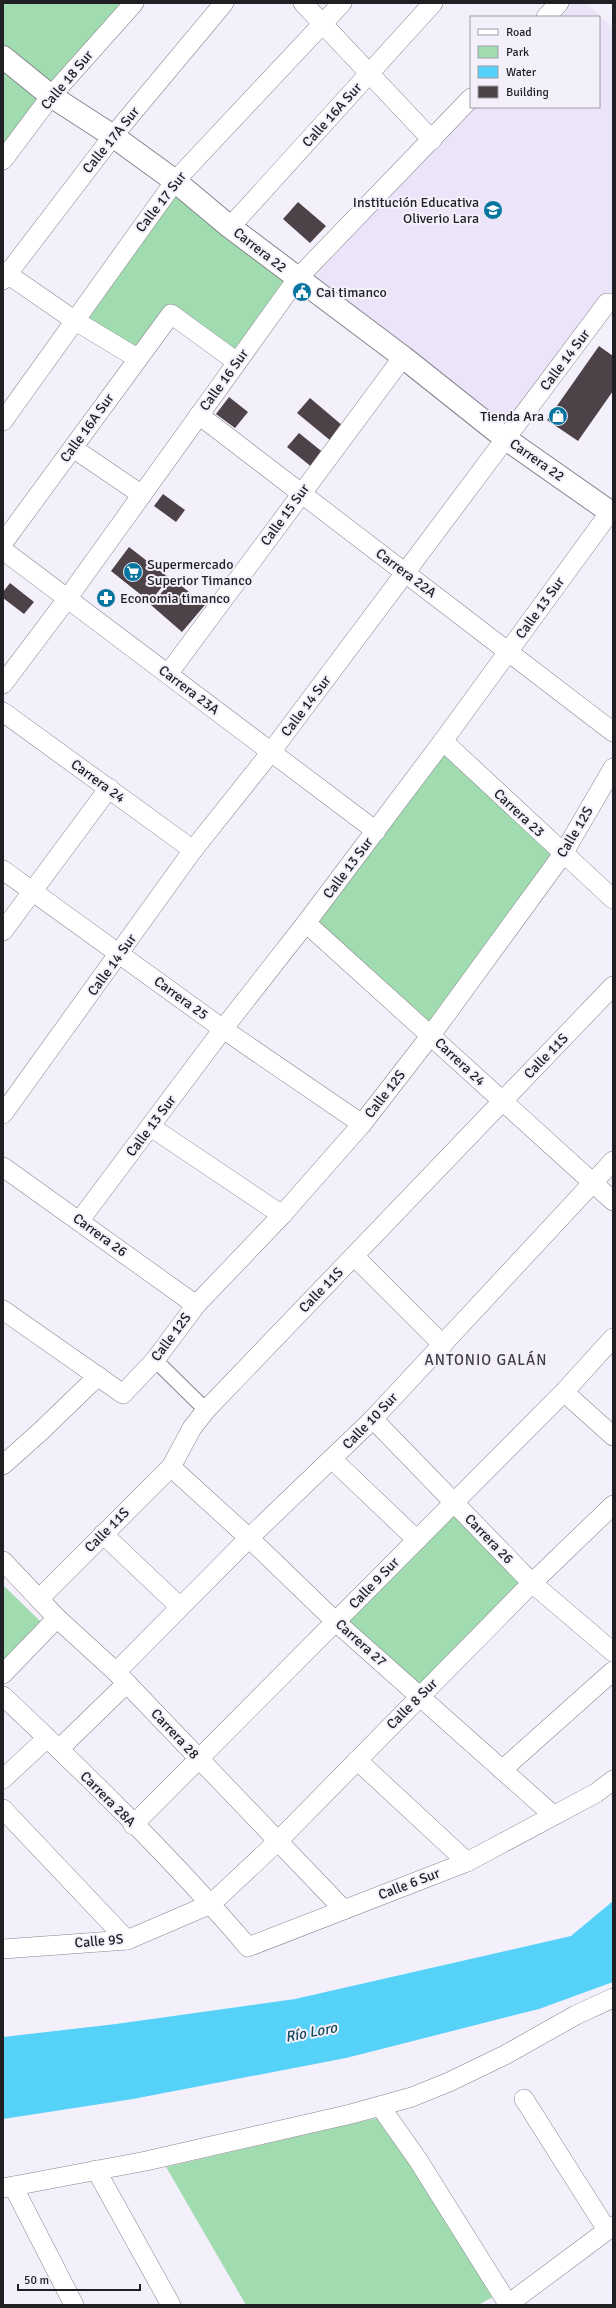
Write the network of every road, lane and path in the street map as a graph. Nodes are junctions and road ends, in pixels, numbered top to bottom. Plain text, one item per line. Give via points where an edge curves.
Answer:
1 (134, 3) edge
2 (224, 3) edge
3 (303, 3) edge
4 (342, 3) edge
5 (432, 3) edge
6 (559, 3) edge
7 (547, 16) edge
8 (323, 24) junction
9 (3, 57) edge
10 (369, 74) junction
11 (51, 96) junction
12 (470, 99) edge
13 (113, 136) junction
14 (432, 140) junction
15 (3, 160) edge
16 (175, 181) junction
17 (230, 227) junction
18 (5, 275) edge
19 (298, 279) junction
20 (613, 303) edge
21 (74, 320) junction
22 (402, 357) junction
23 (137, 358) junction
24 (237, 362) junction
25 (199, 415) junction
26 (3, 421) edge
27 (506, 439) junction
28 (73, 448) junction
29 (302, 493) junction
30 (142, 495) junction
31 (612, 513) edge
32 (3, 543) edge
33 (3, 550) edge
34 (405, 573) junction
35 (67, 599) junction
36 (508, 652) junction
37 (168, 674) junction
38 (3, 684) edge
39 (3, 712) edge
40 (613, 732) edge
41 (443, 741) junction
42 (271, 752) junction
43 (613, 768) edge
44 (109, 788) junction
45 (376, 831) junction
46 (193, 850) junction
47 (563, 854) junction
48 (3, 870) edge
49 (32, 892) junction
50 (613, 899) edge
51 (306, 923) junction
52 (3, 931) edge
53 (120, 954) junction
54 (613, 986) edge
55 (223, 1028) junction
56 (431, 1035) junction
57 (503, 1101) junction
58 (3, 1114) edge
59 (362, 1124) junction
60 (151, 1127) junction
61 (613, 1160) edge
62 (3, 1167) edge
63 (593, 1183) junction
64 (613, 1201) edge
65 (282, 1215) junction
66 (80, 1220) junction
67 (354, 1256) junction
68 (196, 1305) junction
69 (3, 1310) edge
70 (613, 1338) edge
71 (443, 1345) junction
72 (155, 1360) junction
73 (98, 1376) junction
74 (564, 1392) junction
75 (206, 1410) junction
76 (373, 1419) junction
77 (613, 1436) edge
78 (6, 1457) edge
79 (332, 1459) junction
80 (171, 1467) junction
81 (454, 1503) junction
82 (613, 1505) edge
83 (103, 1534) junction
84 (249, 1538) junction
85 (417, 1540) junction
86 (3, 1561) edge
87 (532, 1583) junction
88 (39, 1599) junction
89 (180, 1607) junction
90 (57, 1618) junction
91 (336, 1622) junction
92 (613, 1652) edge
93 (613, 1671) edge
94 (3, 1674) edge
95 (121, 1677) junction
96 (3, 1696) edge
97 (421, 1696) junction
98 (53, 1743) junction
99 (198, 1759) junction
100 (357, 1760) junction
101 (502, 1770) junction
102 (3, 1779) edge
103 (613, 1780) edge
104 (3, 1809) edge
105 (553, 1815) junction
106 (133, 1825) junction
107 (277, 1842) junction
108 (468, 1862) junction
109 (212, 1904) junction
110 (344, 1910) junction
111 (127, 1940) junction
112 (6, 1945) edge
113 (613, 1998) edge
114 (524, 2099) dead end
115 (380, 2106) junction
116 (96, 2170) junction
117 (8, 2187) edge
118 (610, 2228) edge
119 (507, 2304) edge
120 (74, 2305) edge
121 (171, 2305) edge

1 - 11 street, Calle 18 Sur
2 - 13 street, Calle 17A Sur
3 - 8 street
4 - 8 street, Calle 17 Sur
5 - 10 street, Calle 16A Sur
6 - 7 street
8 - 10 street
8 - 16 street, Calle 17 Sur
9 - 11 street, Carrera 22
10 - 14 street
10 - 17 street, Calle 16A Sur
11 - 13 street, Carrera 22
11 - 15 street, Calle 18 Sur
12 - 14 street, Calle 16 Sur
13 - 16 street, Carrera 22
13 - 18 street, Calle 17A Sur
14 - 19 street, Calle 16 Sur
16 - 17 street, Carrera 22
16 - 21 street, Calle 17 Sur
17 - 19 street, Carrera 22
18 - 21 street
19 - 22 street, Carrera 22
19 - 24 street, Calle 16 Sur
20 - 27 street, Calle 14 Sur via 607,303
21 - 23 street
21 - 26 street, Calle 17 Sur
22 - 27 street, Carrera 22
22 - 29 street, Calle 15 Sur
23 - 24 street, Calle 16A Sur via 171,314
23 - 28 street, Calle 16A Sur
24 - 25 street, Calle 16 Sur
25 - 29 street, Carrera 22A
25 - 30 street, Calle 16 Sur
27 - 31 street, Carrera 22
27 - 34 street, Calle 14 Sur
28 - 30 street
28 - 32 street, Calle 16A Sur
29 - 34 street, Carrera 22A
29 - 37 street, Calle 15 Sur
30 - 35 street, Calle 16 Sur
31 - 36 street, Calle 13 Sur
33 - 35 street, Carrera 23A
34 - 36 street, Carrera 22A
34 - 42 street, Calle 14 Sur
35 - 37 street, Carrera 23A
35 - 38 street, Calle 16 Sur
36 - 40 street, Carrera 22A
36 - 41 street, Calle 13 Sur
37 - 42 street, Carrera 23A
39 - 44 street, Carrera 24
41 - 45 street, Calle 13 Sur
41 - 47 street, Carrera 23
42 - 45 street, Carrera 23A
42 - 46 street, Calle 14 Sur
43 - 47 street, Calle 12S
44 - 46 street, Carrera 24
44 - 49 street
45 - 51 street, Calle 13 Sur
46 - 53 street, Calle 14 Sur
47 - 50 street, Carrera 23
47 - 56 street, Calle 12S
48 - 49 street, Carrera 25
49 - 52 street
49 - 53 street, Carrera 25
51 - 55 street, Calle 13 Sur
51 - 56 street, Carrera 24
53 - 55 street, Carrera 25
53 - 58 street, Calle 14 Sur
54 - 57 street, Calle 11S
55 - 59 street, Carrera 25
55 - 60 street, Calle 13 Sur
56 - 57 street, Carrera 24
56 - 59 street, Calle 12S
57 - 63 street, Carrera 24
57 - 67 street, Calle 11S
59 - 65 street, Calle 12S
60 - 65 street
60 - 66 street, Calle 13 Sur
61 - 63 street, Calle 10 Sur
62 - 66 street, Carrera 26
63 - 64 street, Carrera 24
63 - 71 street, Calle 10 Sur
65 - 68 street, Calle 12S
66 - 68 street, Carrera 26
67 - 71 street
67 - 75 street, Calle 11S
68 - 72 street, Calle 12S
69 - 73 street
70 - 74 street, Calle 9 Sur
71 - 76 street, Calle 10 Sur
72 - 73 street, Calle 12S via 123,1394
72 - 75 street
73 - 78 street
74 - 77 street
74 - 81 street, Calle 9 Sur
75 - 80 street, Calle 11S via 192,1428
76 - 79 street, Calle 10 Sur
76 - 81 street, Carrera 26
79 - 84 street, Calle 10 Sur
79 - 85 street
80 - 83 street, Calle 11S
80 - 84 street, Carrera 27
81 - 85 street, Calle 9 Sur
81 - 87 street, Carrera 26
82 - 87 street, Calle 8 Sur
83 - 88 street, Calle 11S
83 - 89 street
84 - 89 street, Calle 10 Sur
84 - 91 street, Carrera 27
85 - 91 street, Calle 9 Sur
86 - 88 street, Carrera 28
87 - 92 street, Carrera 26
87 - 97 street, Calle 8 Sur
88 - 90 street, Carrera 28
89 - 95 street, Calle 10 Sur
90 - 94 street
90 - 95 street, Carrera 28
91 - 97 street, Carrera 27
91 - 99 street, Calle 9 Sur
93 - 101 street
95 - 98 street, Calle 10 Sur
95 - 99 street, Carrera 28
96 - 98 street, Carrera 28A
97 - 100 street, Calle 8 Sur
97 - 101 street, Carrera 27
98 - 102 street, Calle 10 Sur
98 - 106 street, Carrera 28A
99 - 106 street, Calle 9 Sur
99 - 107 street, Carrera 28
100 - 107 street, Calle 8 Sur
100 - 108 street
101 - 105 street, Carrera 27
103 - 105 street, Calle 6 Sur via 596,1793
104 - 111 street
105 - 108 street, Calle 6 Sur
106 - 109 street, Carrera 28A
107 - 109 street, Calle 8 Sur
107 - 110 street, Carrera 28
108 - 110 street, Calle 6 Sur
109 - 110 street, Calle 6 Sur via 248,1947
109 - 111 street, Calle 9S
111 - 112 street, Calle 9S
113 - 115 street via 449,2082 412,2097
114 - 118 street
115 - 116 street via 154,2159
115 - 119 street via 418,2160
116 - 117 street
116 - 121 street
117 - 120 street
118 - 119 street

